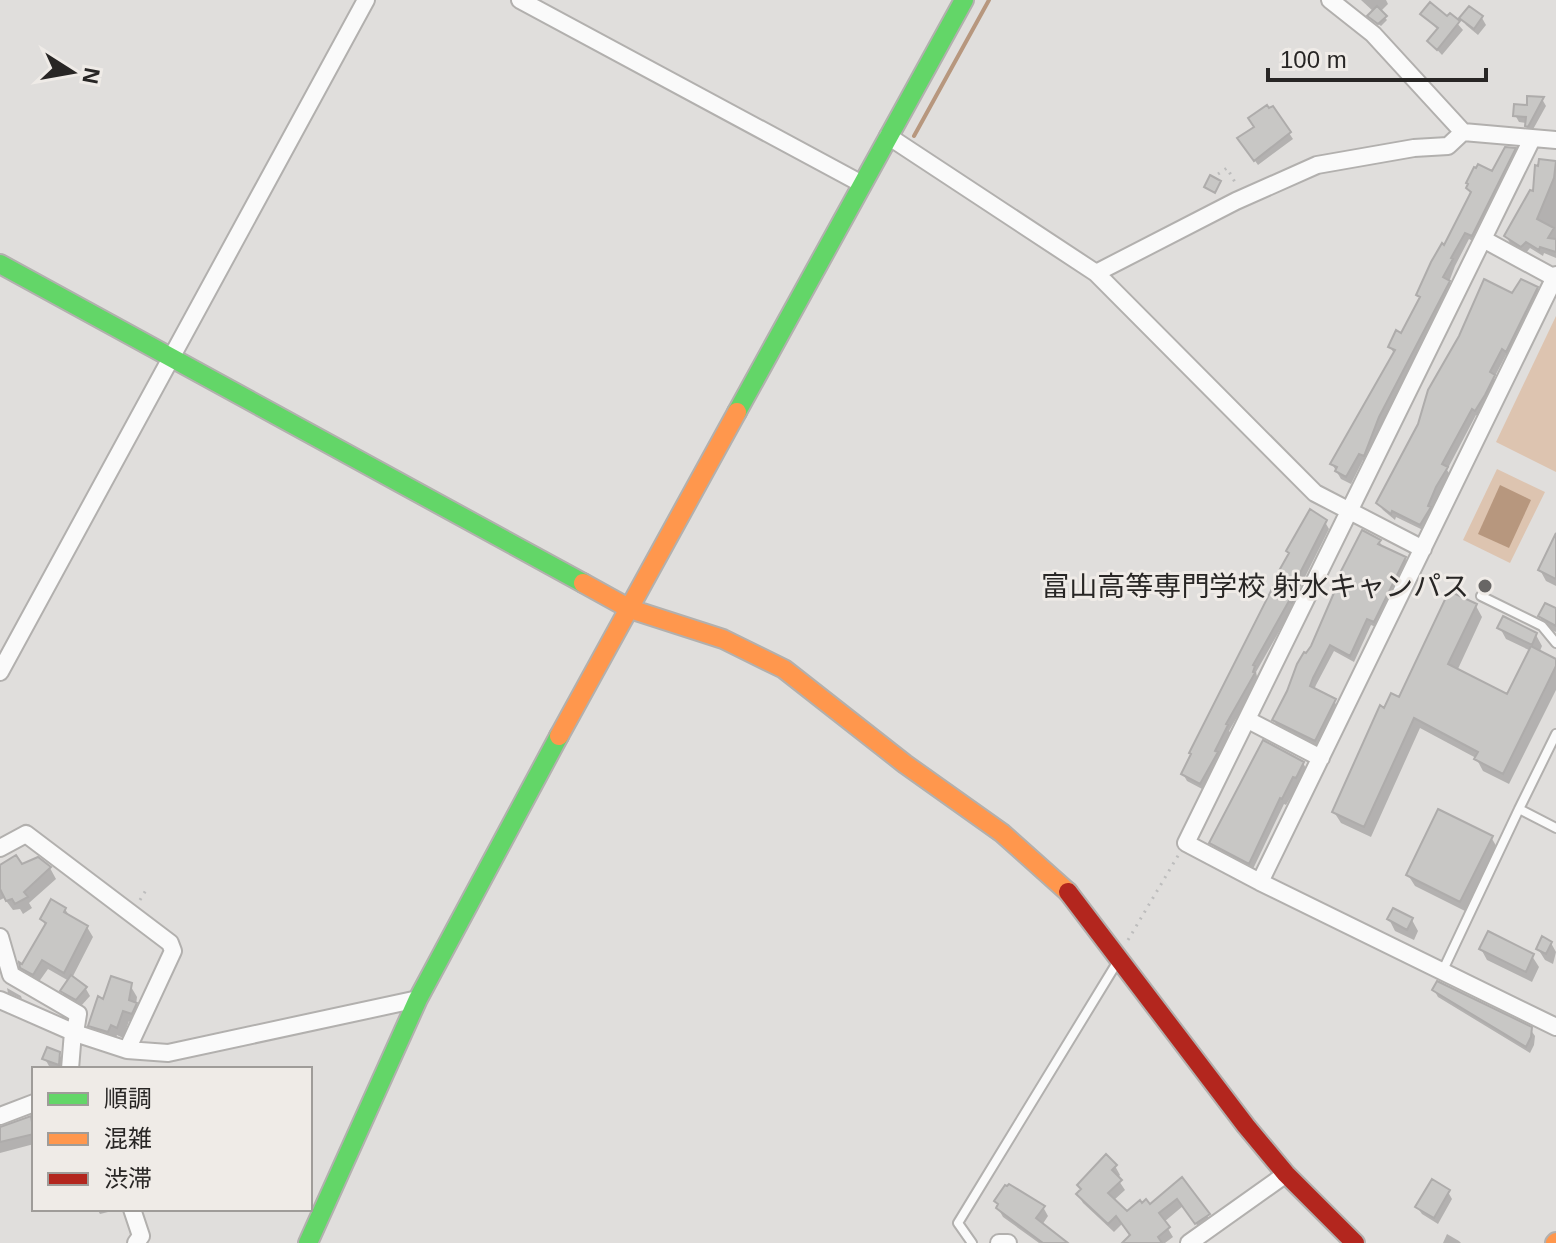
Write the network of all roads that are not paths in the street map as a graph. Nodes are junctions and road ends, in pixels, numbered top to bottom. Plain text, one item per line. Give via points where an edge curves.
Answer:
1 (366, 0) edge
2 (520, 0) edge
3 (964, 0) edge
4 (1330, 0) edge
5 (1463, 132) junction
6 (891, 138) junction
7 (1532, 139) junction
8 (1556, 140) edge
9 (862, 184) junction
10 (1483, 239) junction
11 (0, 264) edge
12 (1096, 273) junction
13 (1556, 276) edge
14 (171, 360) junction
15 (1350, 511) junction
16 (1423, 549) junction
17 (1481, 596) dead end
18 (637, 611) junction
19 (1556, 643) edge
20 (0, 672) edge
21 (1248, 720) junction
22 (1556, 734) edge
23 (1321, 758) junction
24 (1519, 809) junction
25 (1556, 828) edge
26 (0, 848) edge
27 (1260, 882) junction
28 (0, 937) edge
29 (1120, 958) junction
30 (1443, 970) junction
31 (418, 999) junction
32 (0, 1000) edge
33 (1556, 1027) edge
34 (74, 1033) junction
35 (127, 1050) junction
36 (70, 1067) edge
37 (32, 1104) edge
38 (0, 1116) edge
39 (1286, 1174) junction
40 (133, 1211) edge
41 (136, 1243) edge
42 (308, 1243) edge
43 (972, 1243) edge
44 (999, 1243) edge
45 (1008, 1243) edge
46 (1189, 1243) edge
47 (1355, 1243) edge

1 - 14 street
2 - 9 street
3 - 6 street
4 - 5 street via 1373,34
5 - 7 street
5 - 12 street via 1448,146 1317,165
6 - 9 street
6 - 12 street
7 - 8 street
7 - 10 street
9 - 18 street
10 - 13 street
10 - 15 street
11 - 14 street
12 - 15 street via 1315,493
13 - 16 street
14 - 18 street
14 - 20 street
15 - 16 street
15 - 21 street
16 - 23 street
17 - 19 lane via 1542,626
18 - 29 street via 723,639 784,669 1002,833 1072,896
18 - 31 street
21 - 23 street
21 - 27 street via 1186,843
22 - 24 lane
23 - 27 street
24 - 25 lane
24 - 30 lane
26 - 35 street via 26,834 170,943 173,951
27 - 30 street
28 - 34 street via 11,975 78,1014
29 - 39 street
29 - 43 lane via 958,1223
30 - 33 street
31 - 35 street via 168,1053
31 - 42 street
32 - 34 street
34 - 35 street
34 - 36 street
37 - 38 street
39 - 46 street
39 - 47 street
40 - 41 street via 141,1236
44 - 45 street

